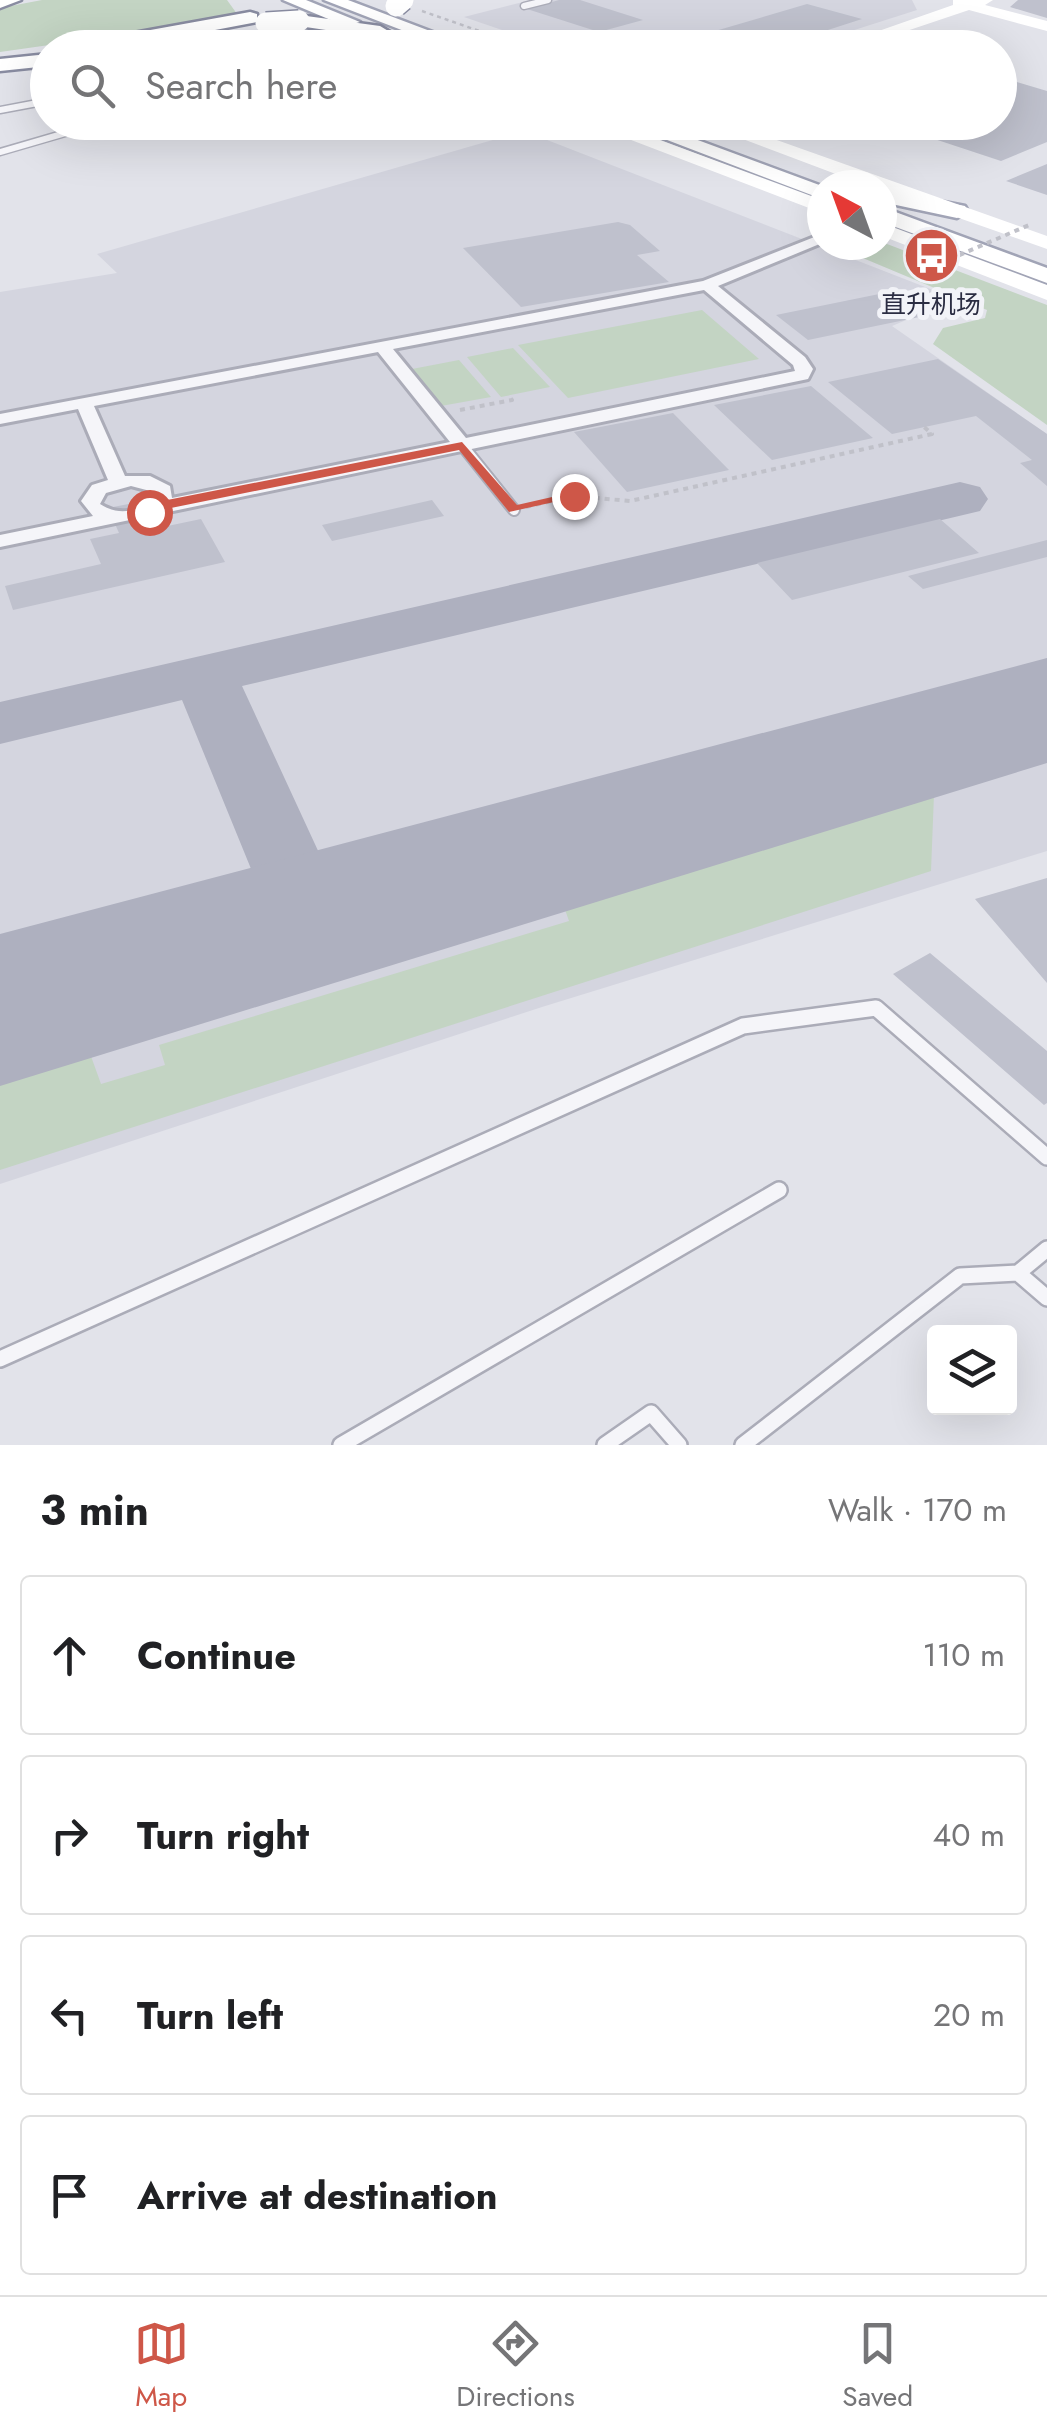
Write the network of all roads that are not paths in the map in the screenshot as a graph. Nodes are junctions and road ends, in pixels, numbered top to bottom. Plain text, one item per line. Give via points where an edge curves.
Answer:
1 (12, 0) edge
2 (271, 0) edge
3 (291, 0) edge
4 (332, 0) edge
5 (548, 0) edge
6 (947, 0) edge
7 (986, 0) edge
8 (0, 2) edge
9 (524, 6) dead end
10 (968, 6) junction
11 (397, 17) edge
12 (258, 20) junction
13 (1047, 26) edge
14 (196, 30) edge
15 (209, 30) edge
16 (426, 30) edge
17 (894, 30) edge
18 (30, 59) edge
19 (3, 63) edge
20 (30, 105) edge
21 (0, 110) edge
22 (41, 140) edge
23 (656, 140) edge
24 (662, 140) edge
25 (727, 140) edge
26 (758, 140) edge
27 (0, 152) edge
28 (811, 170) edge
29 (807, 187) edge
30 (807, 201) edge
31 (897, 204) edge
32 (897, 206) edge
33 (897, 208) edge
34 (957, 211) junction
35 (897, 235) edge
36 (807, 244) edge
37 (1047, 244) edge
38 (1047, 256) edge
39 (1047, 276) edge
40 (707, 284) junction
41 (1047, 294) edge
42 (382, 346) junction
43 (84, 402) junction
44 (0, 420) edge
45 (462, 446) junction
46 (118, 481) junction
47 (157, 506) junction
48 (514, 510) road end
49 (115, 517) junction
50 (0, 541) edge
51 (1047, 1157) edge
52 (779, 1190) dead end
53 (1047, 1249) edge
54 (1018, 1273) junction
55 (1047, 1298) edge
56 (0, 1359) edge
57 (342, 1445) edge
58 (605, 1445) edge
59 (679, 1445) edge
60 (743, 1445) edge

1 - 8 highway
2 - 12 highway
3 - 11 main road
4 - 11 main road
5 - 9 lane
6 - 10 main road
7 - 10 main road
10 - 13 main road
10 - 17 main road
11 - 12 highway, bridge
11 - 16 main road
12 - 14 highway
12 - 15 highway
18 - 19 highway
20 - 21 lane
22 - 27 lane
23 - 30 main road
24 - 29 main road
25 - 28 main road
26 - 34 main road
31 - 34 main road
32 - 38 main road
33 - 39 main road
34 - 37 main road
35 - 41 main road
36 - 40 street
40 - 42 street
40 - 45 street via 798,361 802,376
42 - 43 street
42 - 45 street
43 - 44 street
43 - 46 street
45 - 47 street
45 - 48 lane
46 - 47 street via 158,485 164,495
46 - 49 street via 90,500 96,512
47 - 49 street
49 - 50 street
51 - 56 lane via 876,1008 742,1026
52 - 57 lane
53 - 54 lane
54 - 55 lane
54 - 60 lane via 960,1276
58 - 59 lane via 651,1413

